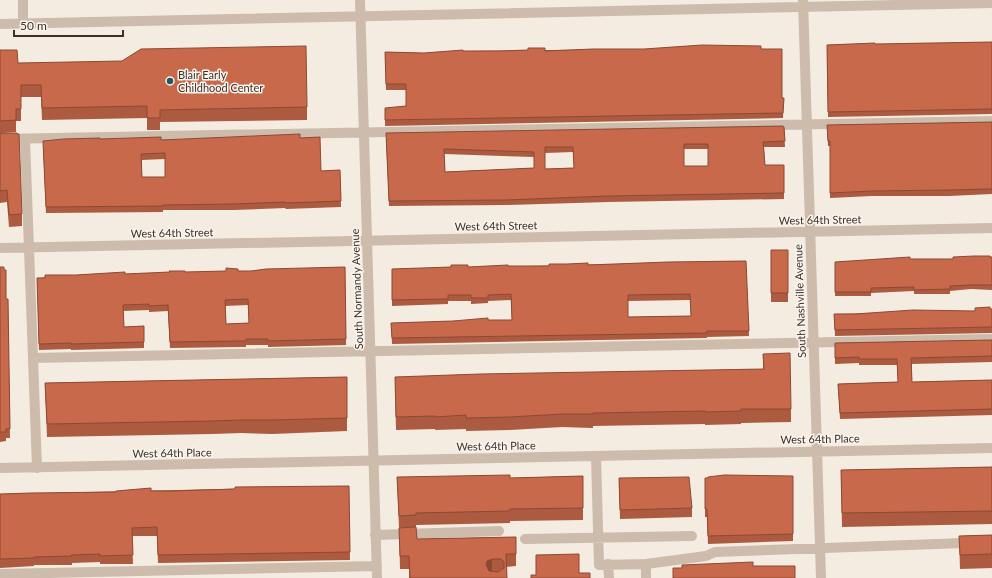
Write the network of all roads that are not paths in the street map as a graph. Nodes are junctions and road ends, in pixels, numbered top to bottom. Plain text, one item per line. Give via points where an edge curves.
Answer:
1 (23, 0) edge
2 (360, 0) edge
3 (992, 3) edge
4 (803, 4) edge
5 (361, 16) junction
6 (24, 23) junction
7 (0, 24) edge
8 (992, 122) edge
9 (807, 125) junction
10 (365, 133) junction
11 (26, 139) junction
12 (0, 140) edge
13 (992, 228) edge
14 (810, 232) junction
15 (368, 241) junction
16 (0, 248) edge
17 (30, 248) junction
18 (992, 339) edge
19 (814, 342) junction
20 (371, 351) junction
21 (33, 358) junction
22 (992, 448) edge
23 (817, 451) junction
24 (596, 456) junction
25 (374, 461) junction
26 (0, 468) edge
27 (37, 468) junction
28 (499, 531) dead end
29 (376, 535) junction
30 (692, 536) dead end
31 (598, 537) junction
32 (525, 539) dead end
33 (992, 542) edge
34 (820, 549) junction
35 (608, 564) junction
36 (646, 564) junction
37 (377, 566) junction
38 (0, 574) edge
39 (377, 578) edge
40 (609, 578) edge
41 (646, 578) edge
42 (821, 578) edge

1 - 6 street
2 - 5 street, South Normandy Avenue
3 - 4 street
4 - 5 street
4 - 9 street, South Nashville Avenue
5 - 6 street
5 - 10 street, South Normandy Avenue
6 - 7 street
8 - 9 street
9 - 10 street
9 - 14 street, South Nashville Avenue
10 - 11 street
10 - 15 street, South Normandy Avenue
11 - 12 street
11 - 17 street
13 - 14 street, West 64th Street
14 - 15 street, West 64th Street
14 - 19 street, South Nashville Avenue
15 - 17 street, West 64th Street
15 - 20 street, South Normandy Avenue
16 - 17 street, West 64th Street
17 - 21 street
18 - 19 street
19 - 20 street
19 - 23 street, South Nashville Avenue
20 - 21 street
20 - 25 street, South Normandy Avenue
21 - 27 street
22 - 23 street, West 64th Place
23 - 24 street, West 64th Place
23 - 34 street, South Nashville Avenue
24 - 25 street, West 64th Place
24 - 31 street
25 - 27 street, West 64th Place
25 - 29 street, South Normandy Avenue
26 - 27 street, West 64th Place
28 - 29 street
29 - 37 street, South Normandy Avenue
30 - 31 street
31 - 32 street
31 - 35 street via 599,565
33 - 34 street
34 - 36 street via 715,552 706,556
34 - 42 street, South Nashville Avenue
35 - 36 street
35 - 40 street
36 - 41 street
37 - 38 street
37 - 39 street, South Normandy Avenue

